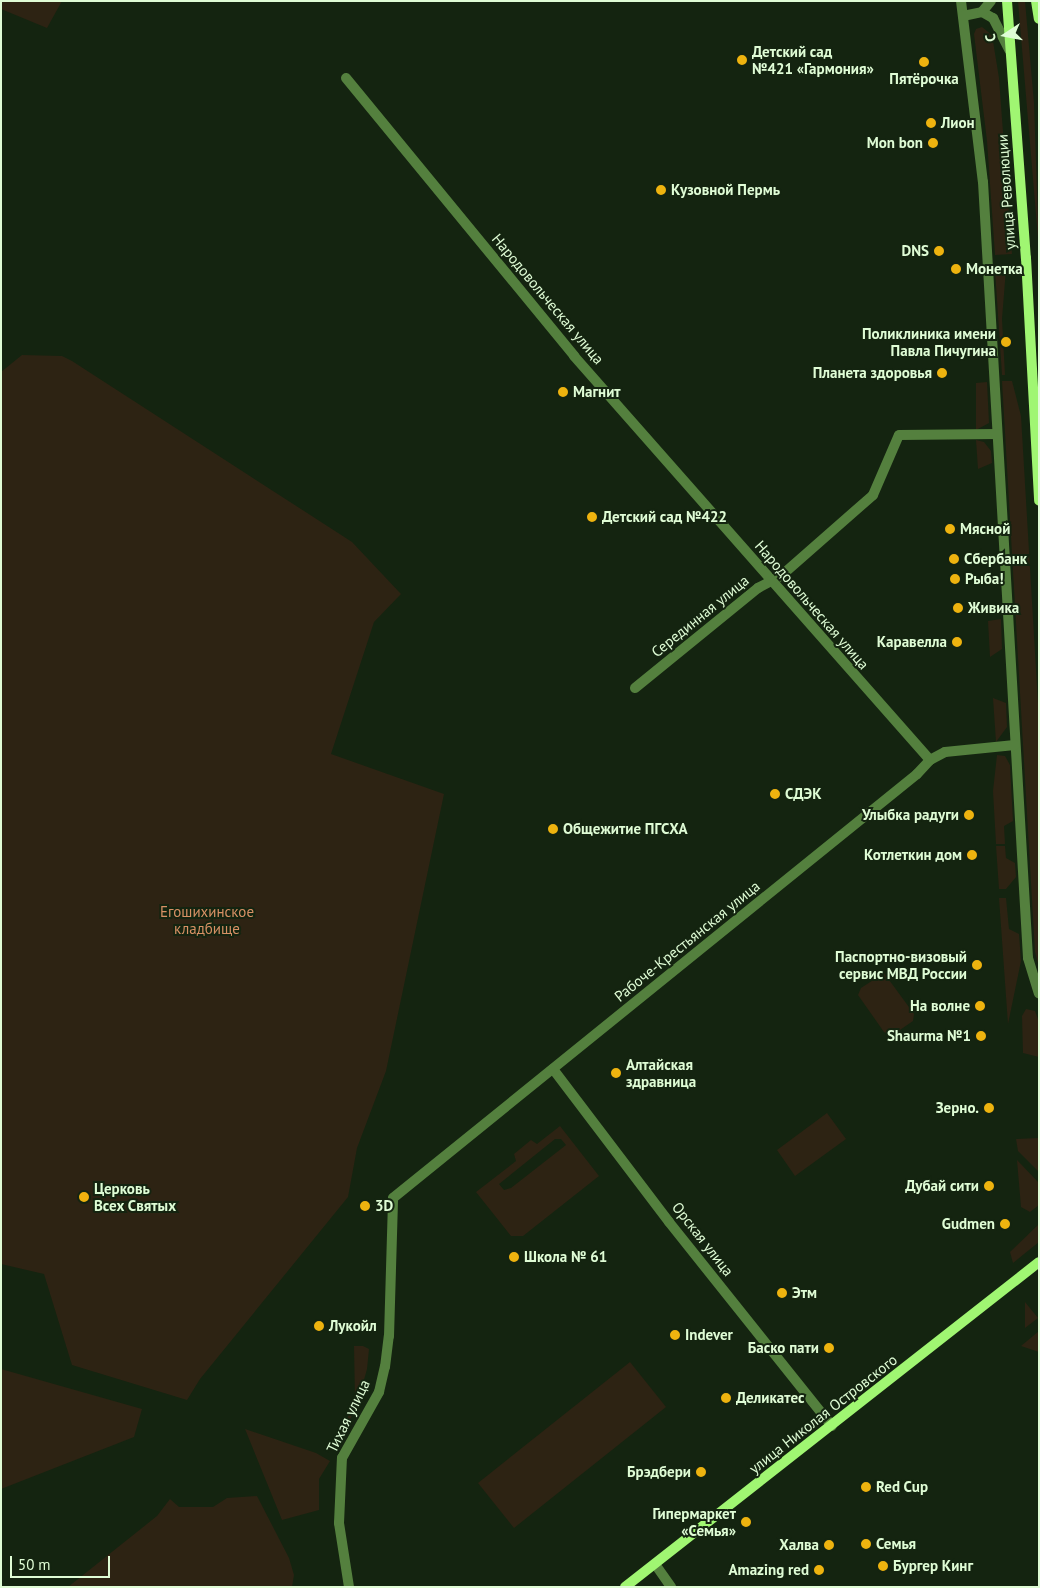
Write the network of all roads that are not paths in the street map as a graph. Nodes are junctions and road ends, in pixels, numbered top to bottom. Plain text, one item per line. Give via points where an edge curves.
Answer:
1 (961, 1) edge
2 (992, 1) edge
3 (1007, 1) edge
4 (1036, 1) edge
5 (982, 12) junction
6 (964, 16) junction
7 (1039, 19) edge
8 (1012, 60) junction
9 (346, 78) dead end
10 (997, 434) junction
11 (1039, 501) edge
12 (771, 580) junction
13 (635, 688) dead end
14 (1015, 746) junction
15 (930, 760) junction
16 (1039, 993) edge
17 (553, 1069) junction
18 (393, 1198) joint
19 (1039, 1262) edge
20 (1039, 1271) edge
21 (1023, 1275) junction
22 (832, 1426) junction
23 (655, 1564) junction
24 (350, 1587) edge
25 (625, 1587) edge
26 (671, 1587) edge

1 - 6 street
2 - 5 street
3 - 8 main road, улица Революции
4 - 7 main road
5 - 6 street
5 - 8 street via 993,18 1003,32
6 - 10 street via 983,182
8 - 11 main road, улица Революции
9 - 12 street, Народовольческая улица via 460,215 509,280
10 - 12 street, Серединная улица via 899,435 873,495 782,575
10 - 14 street
12 - 13 street, Серединная улица
12 - 15 street, Народовольческая улица
14 - 15 street, Рабоче-Крестьянская улица via 945,752
14 - 16 street via 1028,958
15 - 17 street, Рабоче-Крестьянская улица via 917,774
17 - 18 street, Рабоче-Крестьянская улица
17 - 22 street, Орская улица
18 - 24 street, Тихая улица via 389,1336 385,1367 379,1392 342,1458 340,1523
19 - 21 main road, улица Николая Островского
20 - 21 main road
21 - 22 main road, улица Николая Островского
22 - 23 main road, улица Николая Островского
23 - 25 main road, улица Николая Островского
23 - 26 street

